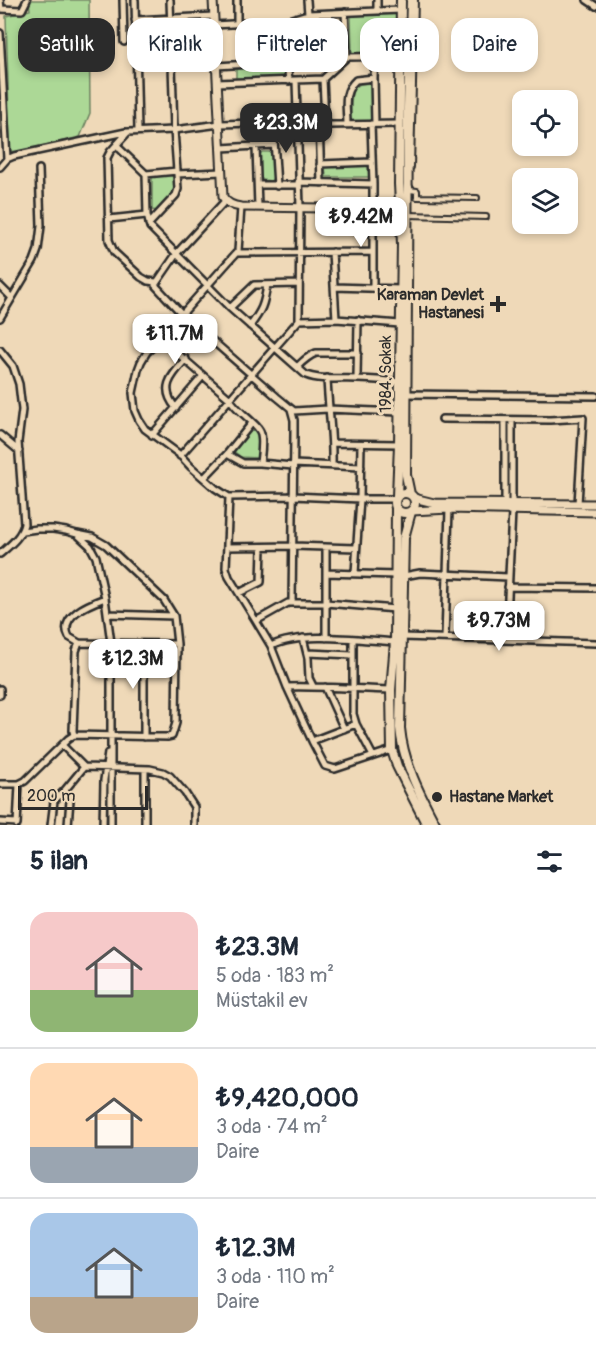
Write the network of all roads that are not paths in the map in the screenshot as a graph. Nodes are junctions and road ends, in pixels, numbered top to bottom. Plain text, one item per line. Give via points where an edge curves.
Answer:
1 (0, 0) edge
2 (27, 0) edge
3 (123, 0) edge
4 (135, 0) edge
5 (170, 0) edge
6 (213, 0) edge
7 (237, 0) edge
8 (308, 0) edge
9 (377, 0) edge
10 (401, 0) edge
11 (413, 0) edge
12 (587, 0) edge
13 (595, 0) edge
14 (596, 5) edge
15 (1, 9) edge
16 (401, 10) junction
17 (377, 11) junction
18 (345, 12) junction
19 (308, 14) junction
20 (0, 15) edge
21 (214, 16) joint
22 (135, 18) edge
23 (171, 18) edge
24 (185, 18) edge
25 (237, 18) edge
26 (295, 18) edge
27 (345, 18) edge
28 (401, 18) edge
29 (0, 33) edge
30 (124, 42) dead end
31 (136, 72) edge
32 (172, 72) edge
33 (216, 72) edge
34 (288, 72) edge
35 (331, 72) edge
36 (374, 72) edge
37 (401, 72) edge
38 (374, 78) junction
39 (323, 79) junction
40 (289, 81) junction
41 (296, 81) junction
42 (217, 83) junction
43 (322, 121) junction
44 (297, 122) junction
45 (273, 123) junction
46 (400, 123) junction
47 (220, 124) junction
48 (347, 124) junction
49 (373, 124) junction
50 (138, 130) junction
51 (174, 130) junction
52 (128, 132) junction
53 (117, 144) junction
54 (274, 145) junction
55 (256, 147) junction
56 (221, 148) junction
57 (7, 159) junction
58 (372, 162) junction
59 (320, 164) junction
60 (0, 167) edge
61 (39, 169) dead end
62 (177, 172) junction
63 (222, 172) junction
64 (146, 174) junction
65 (321, 183) junction
66 (298, 184) junction
67 (373, 184) junction
68 (258, 185) junction
69 (277, 186) junction
70 (477, 198) dead end
71 (225, 201) junction
72 (241, 207) junction
73 (258, 207) junction
74 (300, 207) junction
75 (373, 209) junction
76 (400, 209) junction
77 (147, 215) junction
78 (408, 215) junction
79 (486, 217) dead end
80 (109, 219) junction
81 (149, 224) junction
82 (299, 252) junction
83 (332, 252) junction
84 (372, 252) junction
85 (237, 253) junction
86 (177, 254) junction
87 (156, 282) junction
88 (299, 284) junction
89 (267, 285) junction
90 (0, 286) edge
91 (207, 286) junction
92 (334, 287) junction
93 (373, 287) junction
94 (401, 289) junction
95 (12, 298) junction
96 (230, 308) junction
97 (182, 314) junction
98 (0, 318) edge
99 (336, 319) junction
100 (299, 320) junction
101 (358, 320) junction
102 (400, 324) junction
103 (250, 326) junction
104 (161, 339) junction
105 (274, 347) junction
106 (0, 350) edge
107 (358, 353) junction
108 (186, 359) junction
109 (297, 367) junction
110 (251, 375) junction
111 (203, 376) junction
112 (327, 378) junction
113 (357, 378) junction
114 (400, 382) junction
115 (403, 394) junction
116 (596, 396) edge
117 (230, 399) junction
118 (176, 408) junction
119 (291, 409) junction
120 (328, 409) junction
121 (399, 412) junction
122 (442, 418) dead end
123 (505, 420) junction
124 (512, 420) junction
125 (252, 423) junction
126 (0, 435) edge
127 (152, 435) junction
128 (333, 443) junction
129 (361, 444) junction
130 (399, 444) junction
131 (19, 451) junction
132 (227, 454) junction
133 (180, 456) junction
134 (260, 463) junction
135 (293, 465) junction
136 (332, 465) junction
137 (360, 467) junction
138 (204, 478) junction
139 (293, 496) junction
140 (412, 496) junction
141 (229, 497) junction
142 (396, 497) junction
143 (360, 499) junction
144 (578, 504) junction
145 (596, 504) edge
146 (509, 507) junction
147 (396, 508) junction
148 (449, 509) junction
149 (411, 512) junction
150 (596, 512) edge
151 (22, 531) junction
152 (77, 534) junction
153 (292, 546) junction
154 (227, 547) junction
155 (262, 547) junction
156 (326, 548) junction
157 (356, 548) junction
158 (1, 552) edge
159 (326, 573) junction
160 (355, 573) junction
161 (446, 574) junction
162 (400, 576) junction
163 (508, 578) junction
164 (508, 587) junction
165 (596, 588) edge
166 (239, 593) junction
167 (105, 598) junction
168 (292, 603) junction
169 (326, 603) junction
170 (395, 609) junction
171 (107, 614) junction
172 (174, 616) junction
173 (256, 621) junction
174 (402, 637) junction
175 (303, 638) junction
176 (326, 638) junction
177 (445, 638) junction
178 (353, 639) junction
179 (506, 640) junction
180 (395, 642) junction
181 (79, 643) junction
182 (111, 643) junction
183 (596, 643) edge
184 (144, 644) junction
185 (177, 644) junction
186 (271, 646) junction
187 (308, 653) junction
188 (353, 655) junction
189 (313, 686) junction
190 (287, 687) junction
191 (325, 687) junction
192 (0, 689) edge
193 (353, 689) junction
194 (391, 690) junction
195 (0, 695) edge
196 (356, 724) junction
197 (344, 729) junction
198 (74, 735) junction
199 (396, 735) junction
200 (111, 736) junction
201 (144, 736) junction
202 (312, 741) junction
203 (62, 745) junction
204 (392, 750) junction
205 (373, 756) junction
206 (84, 766) junction
207 (109, 768) junction
208 (145, 769) junction
209 (0, 784) edge
210 (19, 784) junction
211 (65, 790) junction
212 (0, 822) edge
213 (17, 824) edge
214 (51, 825) edge
215 (68, 825) edge
216 (103, 825) edge
217 (111, 825) edge
218 (145, 825) edge
219 (194, 825) edge
220 (426, 825) edge
221 (436, 825) edge

1 - 15 street
2 - 15 street via 22,10
3 - 30 street
4 - 22 street
5 - 23 street
6 - 21 street
7 - 25 street
8 - 19 street
9 - 17 street
10 - 16 main road, 1984. Sokak
11 - 70 street via 410,190 417,192 417,197
11 - 78 main road
12 - 14 street
13 - 14 street
15 - 20 street
16 - 17 street
16 - 28 main road, 1984. Sokak
17 - 18 street
18 - 19 street
18 - 27 street
19 - 26 street
21 - 24 street
29 - 57 street
31 - 50 street
32 - 51 street
33 - 42 street
34 - 40 street
35 - 39 street
36 - 38 street
37 - 46 main road, 1984. Sokak
38 - 48 street via 356,80 348,88
38 - 49 street
39 - 41 street
39 - 43 street
40 - 41 street
40 - 42 street
41 - 44 street
42 - 47 street
43 - 44 street
43 - 48 street via 329,125
43 - 59 street
44 - 45 street
44 - 66 street
45 - 47 street
45 - 54 street
46 - 49 street
46 - 76 main road, 1984. Sokak
47 - 51 street
47 - 56 street
48 - 49 street
49 - 58 street
50 - 51 street
50 - 52 street
51 - 62 street
52 - 53 street
52 - 57 street
53 - 64 street
53 - 80 street via 107,158
54 - 55 street
54 - 69 street
55 - 56 street
55 - 68 street
56 - 63 street
57 - 60 street
58 - 59 street
58 - 67 street
59 - 65 street
61 - 95 street via 38,250
62 - 63 street
62 - 64 street
62 - 81 street via 176,195
63 - 71 street
64 - 77 street
65 - 66 street
65 - 67 street
66 - 69 street
66 - 74 street
67 - 75 street
68 - 69 street
68 - 73 street
71 - 72 street
71 - 86 street
72 - 73 street
72 - 85 street
73 - 74 street
74 - 75 street
74 - 82 street
75 - 76 street
75 - 84 street
76 - 94 main road, 1984. Sokak
77 - 80 street
77 - 81 street
78 - 79 street
78 - 115 main road
80 - 87 street via 109,240 114,252 145,280
81 - 86 street
82 - 83 street
82 - 85 street
82 - 88 street
83 - 84 street
83 - 92 street
84 - 93 street
85 - 91 street
86 - 87 street
86 - 91 street
87 - 97 street
88 - 89 street
88 - 100 street
89 - 96 street via 249,288
89 - 103 street via 262,309
90 - 95 street
91 - 96 street
91 - 97 street
92 - 93 street
92 - 99 street
93 - 94 street
94 - 102 main road, 1984. Sokak
95 - 98 street
96 - 103 street
97 - 104 street
97 - 110 street
99 - 100 street
99 - 101 street
100 - 105 street
101 - 102 street
101 - 107 street
102 - 114 main road, 1984. Sokak
103 - 105 street
104 - 108 street
104 - 127 street via 141,362 134,393 135,411
105 - 109 street
105 - 110 street
106 - 131 street via 13,366 19,384
107 - 109 street via 316,353
107 - 113 street
108 - 111 street
108 - 118 street via 167,387
109 - 112 street via 310,377
110 - 117 street
110 - 119 street
111 - 117 street
111 - 118 street
112 - 113 street
112 - 120 street
113 - 114 street
114 - 115 main road, 1984. Sokak
115 - 116 street
115 - 121 main road, 1984. Sokak
115 - 140 main road via 406,475
117 - 125 street
117 - 133 street
118 - 127 street
119 - 120 street
119 - 135 street
120 - 121 street
120 - 128 street
121 - 130 main road, 1984. Sokak
122 - 123 street
123 - 124 street
123 - 146 street
124 - 144 street via 583,418
124 - 146 street
125 - 132 street
125 - 134 street via 261,431
126 - 131 street
127 - 133 street
128 - 129 street
128 - 136 street
129 - 130 street
129 - 137 street
130 - 142 main road, 1984. Sokak
131 - 151 street
132 - 134 street via 243,463
132 - 138 street
133 - 138 street
134 - 135 street
135 - 136 street
135 - 139 street
136 - 137 street
137 - 143 street
138 - 141 street
139 - 141 street
139 - 143 street
139 - 153 street
140 - 142 main road via 403,493
140 - 146 street via 434,502
140 - 149 main road via 415,507
141 - 154 street
142 - 143 street
142 - 147 main road
143 - 157 street
144 - 145 street
144 - 146 street
146 - 148 street
146 - 150 street
146 - 163 street
147 - 149 main road via 404,514
147 - 162 main road
148 - 149 street
148 - 161 street
149 - 162 main road
151 - 152 street via 53,529
151 - 158 street
152 - 167 street via 93,550
152 - 172 street via 106,545 164,600
153 - 155 street
153 - 156 street
153 - 168 street
154 - 155 street
154 - 166 street via 226,568
155 - 166 street via 261,582
156 - 157 street
156 - 159 street
157 - 160 street
159 - 160 street
159 - 169 street
160 - 162 street
161 - 162 street
161 - 163 street
161 - 177 street
162 - 170 main road
162 - 174 main road
163 - 164 street
164 - 165 street
164 - 179 street
166 - 173 street
167 - 171 street
167 - 181 street via 70,617 67,634
168 - 169 street
168 - 173 street
169 - 170 street
169 - 176 street
170 - 180 main road
171 - 172 street
171 - 182 street
172 - 185 street
173 - 186 street
174 - 177 street
174 - 199 main road
175 - 176 street
175 - 186 street
175 - 187 street
176 - 178 street
177 - 179 street
178 - 180 street
178 - 188 street
179 - 183 street
180 - 194 main road
181 - 182 street
181 - 198 street
182 - 184 street
182 - 200 street
184 - 185 street
184 - 201 street
185 - 201 street via 174,734
186 - 190 street
187 - 188 street
187 - 189 street
188 - 193 street
189 - 190 street
189 - 191 street
190 - 202 street
191 - 193 street
191 - 197 street
192 - 195 street
193 - 194 street
193 - 196 street
194 - 199 main road
196 - 197 street
196 - 205 street
197 - 202 street
198 - 200 street
198 - 203 street
199 - 204 main road
199 - 221 main road
200 - 201 street
200 - 207 street
202 - 205 street via 325,766 334,769
203 - 206 street
203 - 210 street
204 - 205 street
204 - 220 main road
206 - 207 street
206 - 211 street
207 - 208 street
207 - 216 street via 104,780
207 - 217 street
208 - 218 street
208 - 219 street via 170,776 185,793 194,807
209 - 210 street
210 - 213 street
211 - 214 street via 54,801
211 - 215 street via 70,800
212 - 213 street

